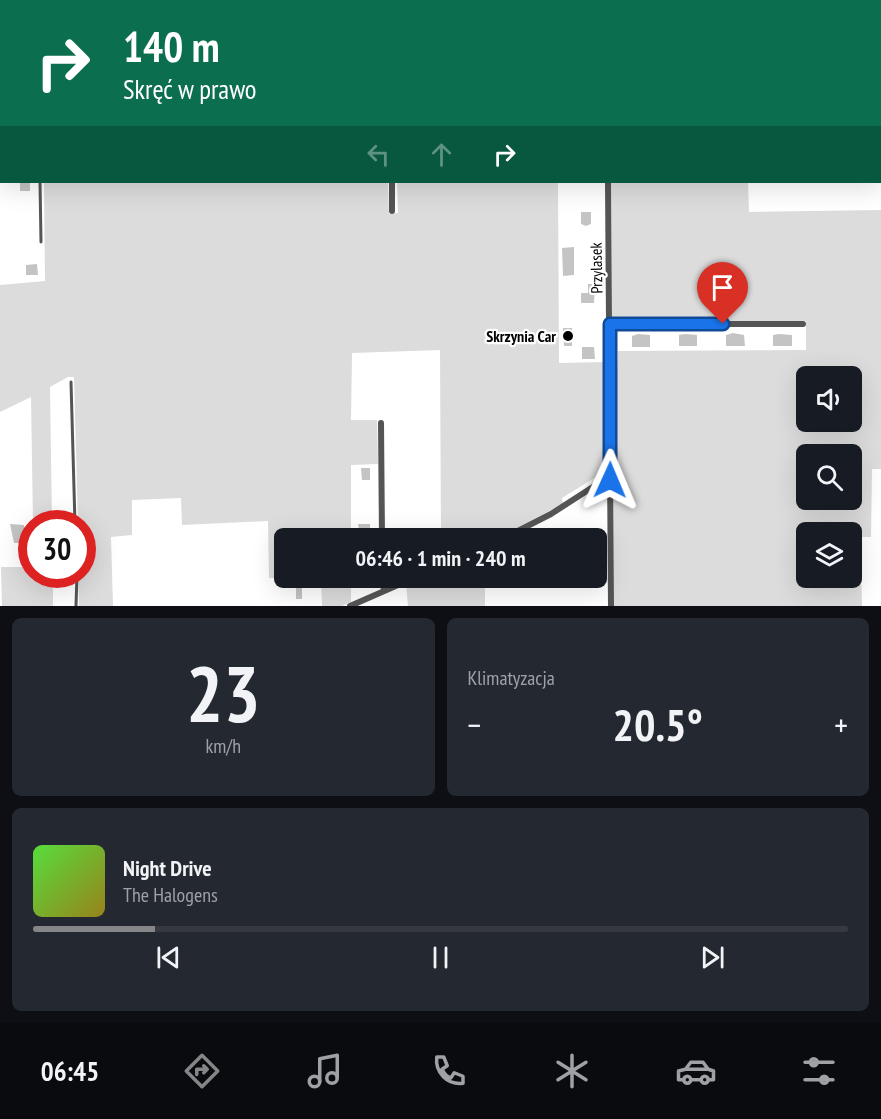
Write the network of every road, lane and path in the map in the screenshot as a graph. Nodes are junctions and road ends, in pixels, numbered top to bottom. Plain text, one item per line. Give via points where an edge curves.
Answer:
1 (40, 183) edge
2 (392, 183) edge
3 (608, 183) edge
4 (392, 211) dead end
5 (41, 243) dead end
6 (610, 324) junction
7 (803, 324) dead end
8 (71, 382) dead end
9 (381, 423) dead end
10 (610, 480) junction
11 (75, 510) edge
12 (382, 528) edge
13 (524, 528) edge
14 (77, 588) edge
15 (389, 588) edge
16 (384, 590) joint
17 (76, 606) edge
18 (350, 606) edge
19 (611, 606) edge

1 - 5 lane
2 - 4 street
3 - 6 street, Przylasek
6 - 7 street
6 - 10 street, Przylasek
8 - 11 lane
9 - 12 street
10 - 13 street
10 - 19 street, Przylasek
14 - 17 lane
15 - 16 street
16 - 18 street

